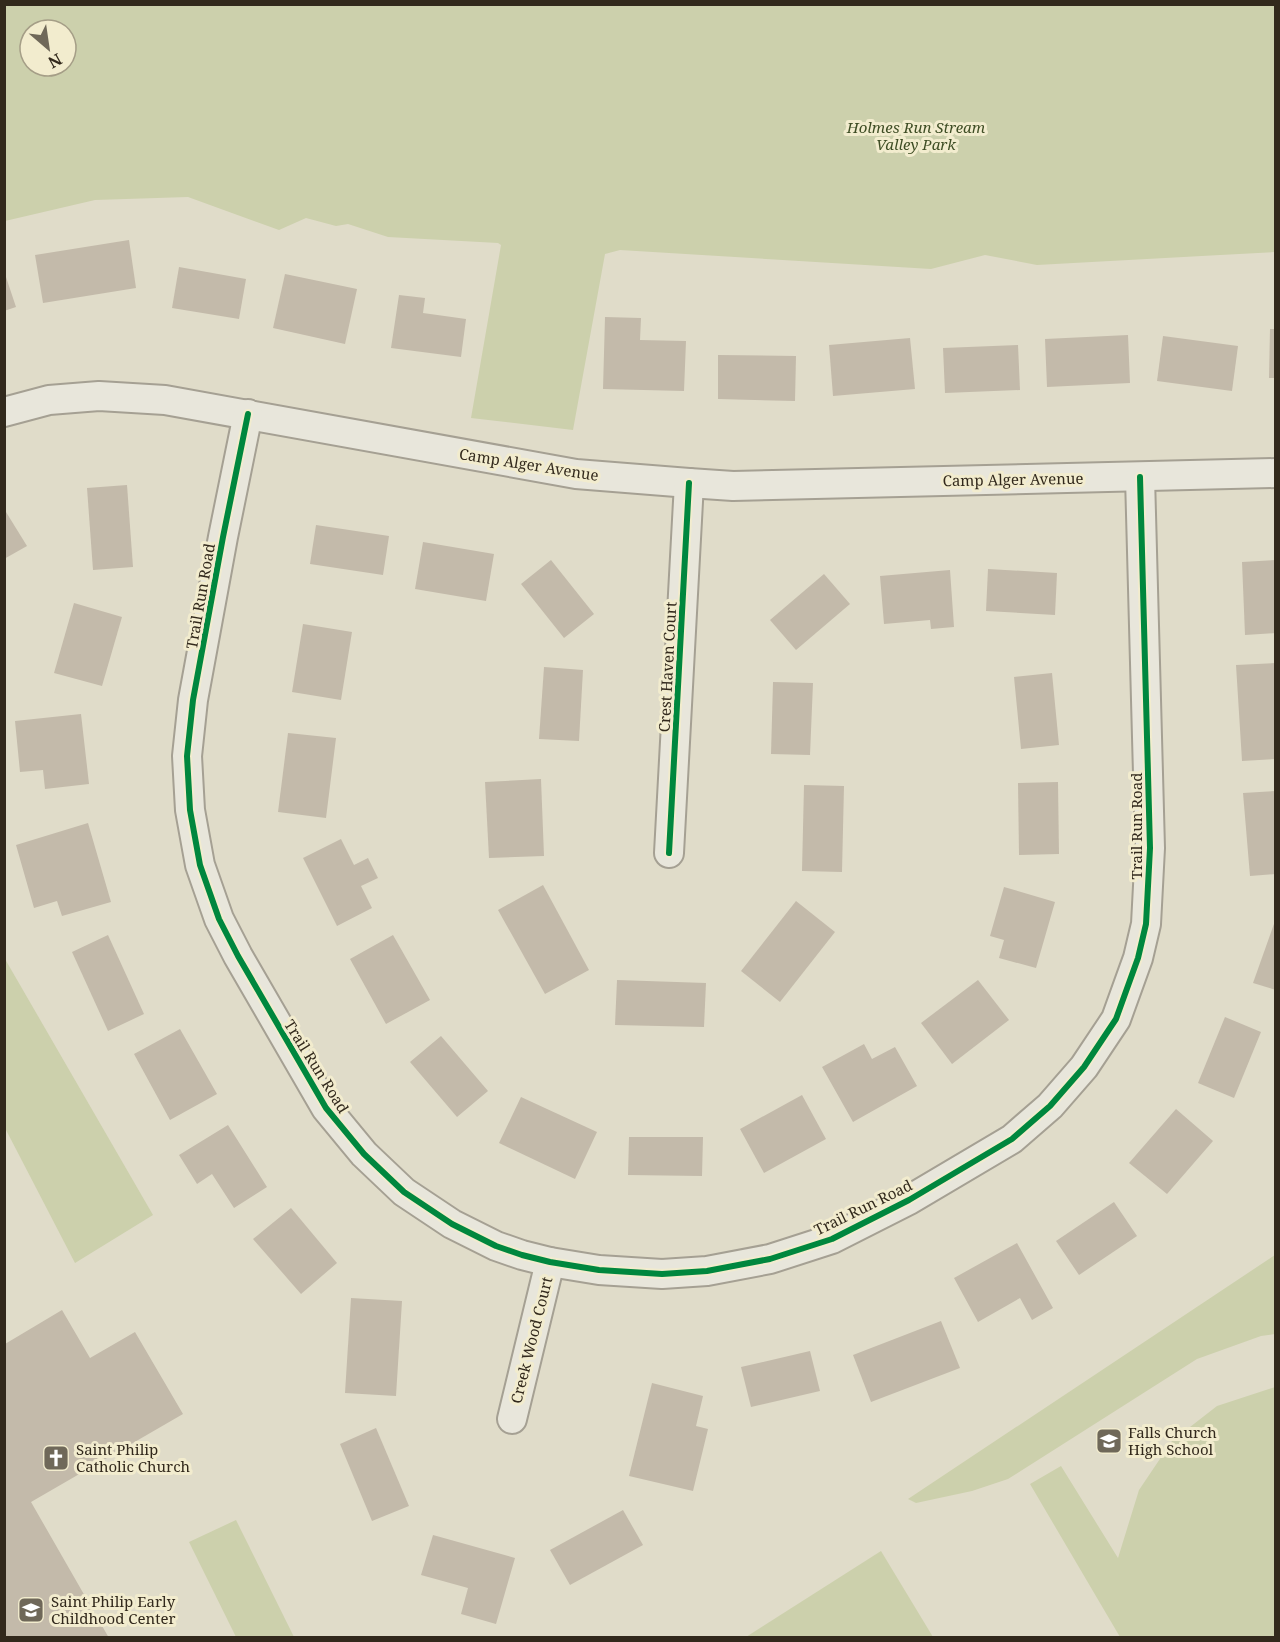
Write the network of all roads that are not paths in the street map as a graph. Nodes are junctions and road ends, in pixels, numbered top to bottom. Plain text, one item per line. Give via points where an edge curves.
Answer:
1 (4, 412) edge
2 (248, 414) junction
3 (1275, 473) edge
4 (1140, 477) junction
5 (689, 483) junction
6 (669, 853) dead end
7 (550, 1262) junction
8 (512, 1419) dead end

1 - 2 street, Camp Alger Avenue via 49,400 99,396 165,400
2 - 5 street, Camp Alger Avenue via 576,474
2 - 7 street, Trail Run Road via 193,700 187,756 190,810 200,865 219,919 326,1108 364,1154 404,1192 452,1224 496,1246
3 - 4 street, Camp Alger Avenue
4 - 5 street, Camp Alger Avenue via 733,486
4 - 7 street, Trail Run Road via 1150,848 1146,924 1116,1019 1084,1067 1050,1106 1012,1139 909,1200 832,1239 770,1259 706,1271 662,1274
5 - 6 street, Crest Haven Court
7 - 8 street, Creek Wood Court

